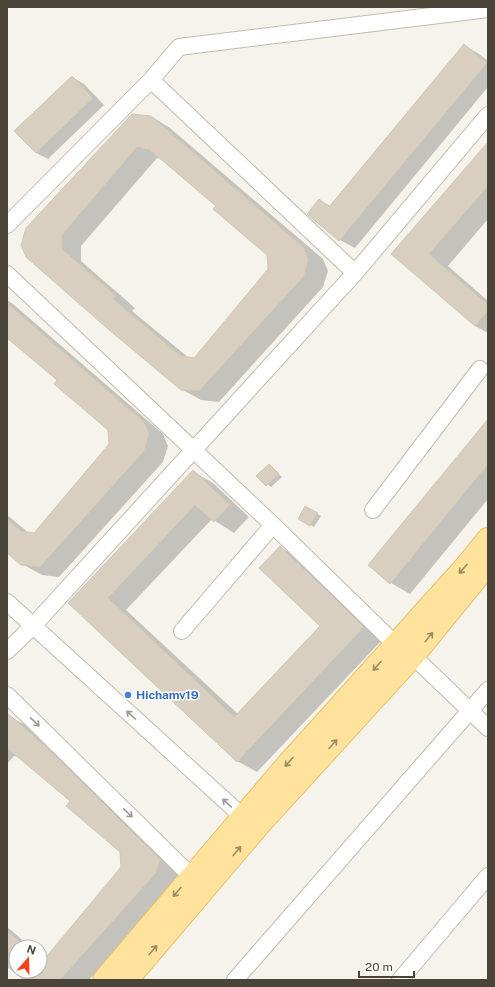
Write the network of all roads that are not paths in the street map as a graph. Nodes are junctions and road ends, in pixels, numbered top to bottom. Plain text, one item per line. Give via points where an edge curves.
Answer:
1 (488, 9) edge
2 (151, 80) junction
3 (488, 115) edge
4 (7, 225) edge
5 (355, 273) junction
6 (7, 274) edge
7 (486, 367) edge
8 (194, 451) junction
9 (373, 510) dead end
10 (273, 525) junction
11 (488, 539) edge
12 (488, 564) edge
13 (7, 602) edge
14 (33, 626) junction
15 (182, 631) dead end
16 (7, 651) edge
17 (404, 651) junction
18 (488, 690) edge
19 (7, 695) edge
20 (470, 711) junction
21 (488, 728) edge
22 (250, 821) junction
23 (488, 876) edge
24 (201, 879) junction
25 (104, 980) edge
26 (127, 980) edge
27 (235, 980) edge
28 (400, 980) edge

1 - 2 street via 179,47
2 - 4 street
2 - 5 street
3 - 5 street
5 - 8 street
6 - 8 street
7 - 9 street
8 - 10 street
8 - 14 street
10 - 15 street
10 - 17 street
11 -> 17 main road
17 -> 12 main road
13 - 14 street
14 - 16 street
22 -> 14 street
17 - 20 street
17 - 22 main road
18 - 20 street
19 -> 24 street
20 - 21 street
20 - 27 street
22 - 24 main road
23 - 28 street
24 -> 25 main road
26 -> 24 main road

